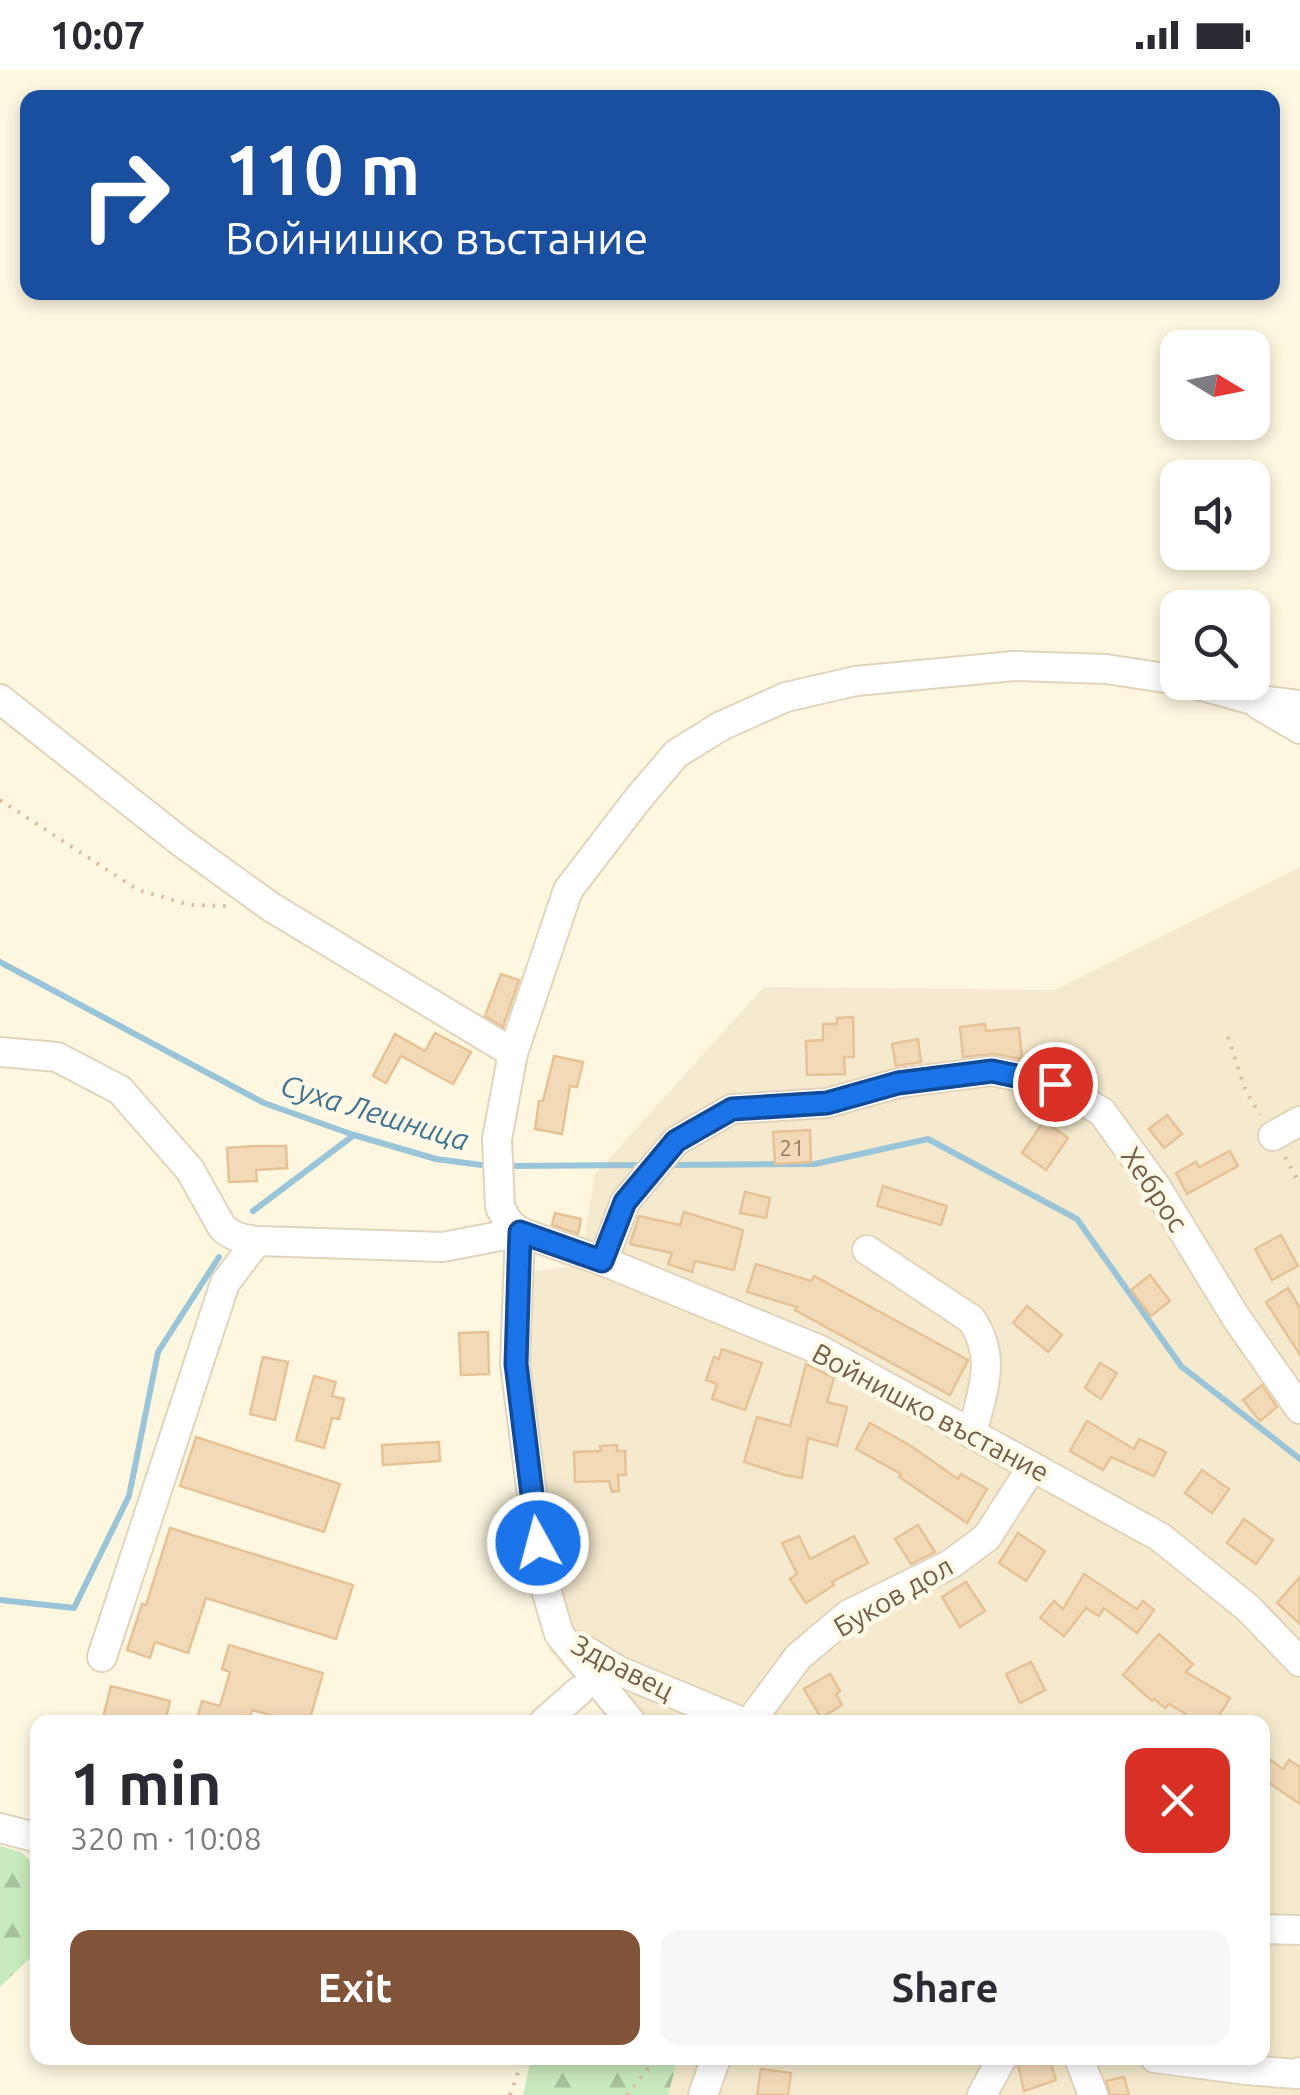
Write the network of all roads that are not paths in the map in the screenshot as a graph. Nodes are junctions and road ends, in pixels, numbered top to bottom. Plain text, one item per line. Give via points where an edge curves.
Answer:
1 (1160, 678) edge
2 (0, 699) edge
3 (1252, 700) edge
4 (1264, 700) edge
5 (1300, 705) edge
6 (1300, 730) edge
7 (0, 1052) edge
8 (512, 1053) junction
9 (1300, 1121) edge
10 (1272, 1136) road end
11 (520, 1232) junction
12 (257, 1242) junction
13 (867, 1250) dead end
14 (602, 1261) junction
15 (1300, 1409) edge
16 (972, 1434) junction
17 (1032, 1467) junction
18 (559, 1634) junction
19 (102, 1657) dead end
20 (1300, 1662) edge
21 (580, 1691) dead end
22 (552, 1715) edge
23 (625, 1715) edge
24 (725, 1715) edge
25 (755, 1715) edge
26 (0, 1828) edge
27 (30, 1836) edge
28 (1270, 1929) edge
29 (1300, 1930) edge
30 (714, 2065) edge
31 (998, 2065) edge
32 (1082, 2065) edge
33 (1208, 2065) edge
34 (1296, 2080) edge
35 (703, 2095) edge
36 (982, 2095) edge
37 (1093, 2095) edge

1 - 8 street via 1014,666 856,680 786,697 721,726 676,754 568,890
2 - 8 street via 270,906
3 - 6 street
4 - 5 street
7 - 12 street via 56,1057 120,1090 190,1170 222,1227
8 - 11 street via 497,1166 500,1206
9 - 10 street
11 - 12 street via 443,1247
11 - 14 street, Войнишко въстание
11 - 18 street via 516,1364 542,1579
12 - 19 street via 225,1284
13 - 16 street via 970,1319 981,1334 988,1368
14 - 15 street, Хеброс via 625,1202 676,1141 732,1109 827,1103 898,1083 992,1071 1055,1084 1102,1112
14 - 16 street, Войнишко въстание via 820,1350
16 - 17 street, Войнишко въстание
17 - 20 street, Войнишко въстание via 1160,1537 1248,1608
17 - 25 street, Буков дол via 987,1537 951,1564 849,1614 798,1657
18 - 23 street
18 - 24 street, Здравец via 619,1670
21 - 22 street
26 - 27 street
28 - 29 street
30 - 35 street
31 - 36 street
32 - 37 street
33 - 34 street

